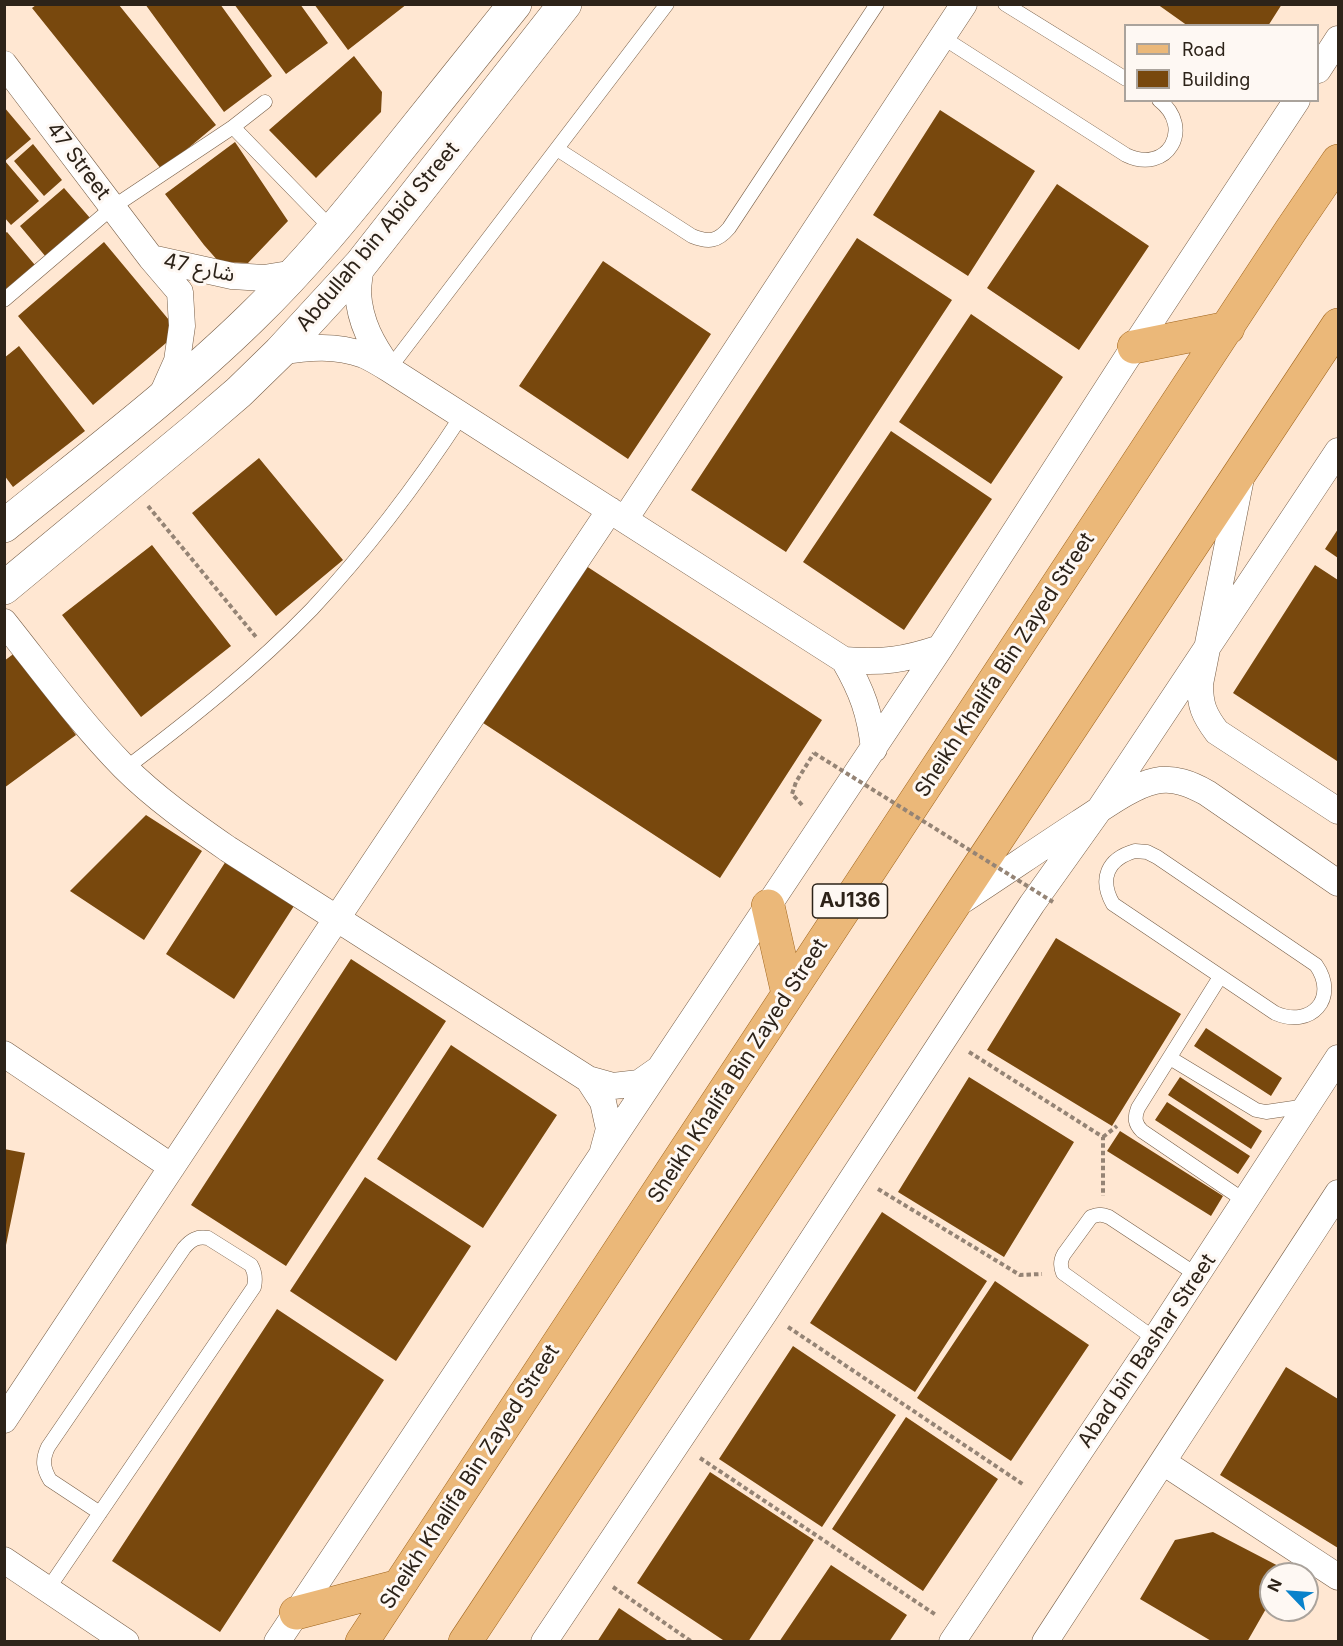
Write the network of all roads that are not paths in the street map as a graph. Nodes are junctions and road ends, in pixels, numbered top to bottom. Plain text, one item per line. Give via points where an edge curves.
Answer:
1 (515, 4) edge
2 (565, 4) edge
3 (667, 4) edge
4 (877, 4) edge
5 (964, 4) edge
6 (1005, 4) edge
7 (942, 37) junction
8 (1338, 39) edge
9 (4, 64) edge
10 (1319, 67) edge
11 (1124, 78) edge
12 (265, 102) dead end
13 (1162, 102) edge
14 (1297, 102) edge
15 (233, 127) junction
16 (1338, 144) edge
17 (557, 149) junction
18 (1338, 161) edge
19 (113, 207) junction
20 (333, 230) junction
21 (1292, 230) junction
22 (151, 258) junction
23 (361, 264) junction
24 (295, 273) junction
25 (4, 300) edge
26 (1338, 325) edge
27 (1228, 327) junction
28 (1134, 347) junction
29 (280, 352) junction
30 (389, 369) junction
31 (160, 399) junction
32 (462, 415) junction
33 (1338, 451) edge
34 (1243, 470) junction
35 (617, 515) junction
36 (4, 526) edge
37 (4, 588) edge
38 (4, 621) edge
39 (1207, 647) junction
40 (940, 648) junction
41 (844, 660) junction
42 (874, 749) junction
43 (126, 768) junction
44 (1099, 810) junction
45 (1338, 811) edge
46 (1338, 883) edge
47 (768, 906) junction
48 (952, 907) junction
49 (337, 918) junction
50 (1220, 977) junction
51 (788, 994) junction
52 (4, 1054) edge
53 (1170, 1058) junction
54 (1338, 1058) edge
55 (660, 1068) junction
56 (588, 1079) junction
57 (1307, 1106) junction
58 (603, 1154) junction
59 (172, 1167) junction
60 (1338, 1193) edge
61 (1245, 1201) junction
62 (1330, 1213) edge
63 (1197, 1275) junction
64 (1155, 1339) junction
65 (4, 1420) edge
66 (1163, 1462) junction
67 (100, 1513) junction
68 (4, 1560) edge
69 (1338, 1577) edge
70 (399, 1586) junction
71 (48, 1589) junction
72 (296, 1613) junction
73 (956, 1636) edge
74 (126, 1641) edge
75 (278, 1641) edge
76 (362, 1641) edge
77 (465, 1641) edge
78 (544, 1641) edge
79 (1045, 1641) edge

1 - 20 main road, Abdullah bin Abid Street
2 - 23 main road, Abdullah bin Abid Street
3 - 17 lane
4 - 17 lane via 723,236 713,240 692,236
5 - 7 street
6 - 11 lane
7 - 13 lane via 1136,160 1159,157 1174,140 1174,117
7 - 35 street
8 - 10 street
9 - 19 street, 47 Street
12 - 15 lane
14 - 28 street
15 - 19 lane
15 - 20 lane
16 - 21 main road, Sheikh Khalifa Bin Zayed Street
17 - 30 lane
18 - 21 main road, Sheikh Khalifa Bin Zayed Street / AJ136
19 - 22 street, 47 Street
19 - 25 lane
20 - 24 main road, Abdullah bin Abid Street
21 - 27 main road, Sheikh Khalifa Bin Zayed Street / AJ136
22 - 24 street, شارع 47 via 232,276 264,278
22 - 31 street, شارع 47 via 180,292 182,327 177,361
23 - 29 main road, Abdullah bin Abid Street
23 - 30 street via 358,292 363,320 373,346
24 - 31 main road, Abdullah bin Abid Street
26 - 34 main road
27 - 28 main road
27 - 51 main road, Sheikh Khalifa Bin Zayed Street / AJ136
28 - 40 street
29 - 30 street via 308,347 337,349 364,356
29 - 37 main road, Abdullah bin Abid Street via 239,392
30 - 32 street
31 - 36 main road, Abdullah bin Abid Street
32 - 35 street
32 - 43 lane via 391,516 312,609 222,693
33 - 39 street
34 - 39 street
34 - 48 main road
35 - 41 street
35 - 49 street
38 - 43 street via 74,712
39 - 44 street
39 - 45 street via 1200,702 1217,732
40 - 41 street via 893,661
40 - 42 street
41 - 42 street via 865,703
42 - 47 street
43 - 49 street via 158,798 228,849
44 - 46 street via 1156,781 1192,785
44 - 48 street
44 - 78 street via 1032,904
47 - 51 main road
47 - 55 street
48 - 77 main road
49 - 56 street
49 - 59 street
50 - 50 lane via 1113,904 1106,882 1114,861 1135,851 1157,857 1316,964 1325,986 1317,1008 1308,1015 1286,1018
50 - 53 lane
51 - 70 main road, Sheikh Khalifa Bin Zayed Street / AJ136
52 - 59 street
53 - 57 lane via 1257,1110
53 - 61 lane via 1135,1114 1137,1126
54 - 57 street, Abad bin Bashar Street
55 - 56 street via 639,1083 613,1086
55 - 58 street
56 - 58 street via 603,1102 609,1128
57 - 61 street, Abad bin Bashar Street
58 - 72 street
59 - 65 street
60 - 62 street
61 - 63 street, Abad bin Bashar Street
62 - 66 street
63 - 64 street, Abad bin Bashar Street
63 - 64 lane via 1103,1214 1091,1217 1064,1254 1063,1273
64 - 73 street, Abad bin Bashar Street
66 - 69 street
66 - 79 street
67 - 67 lane via 254,1287 255,1271 251,1265 208,1238 194,1239 183,1248 44,1455 45,1473 50,1480
67 - 71 lane
68 - 71 street
70 - 72 main road
70 - 76 main road, Sheikh Khalifa Bin Zayed Street / AJ136
71 - 74 street
72 - 75 street

